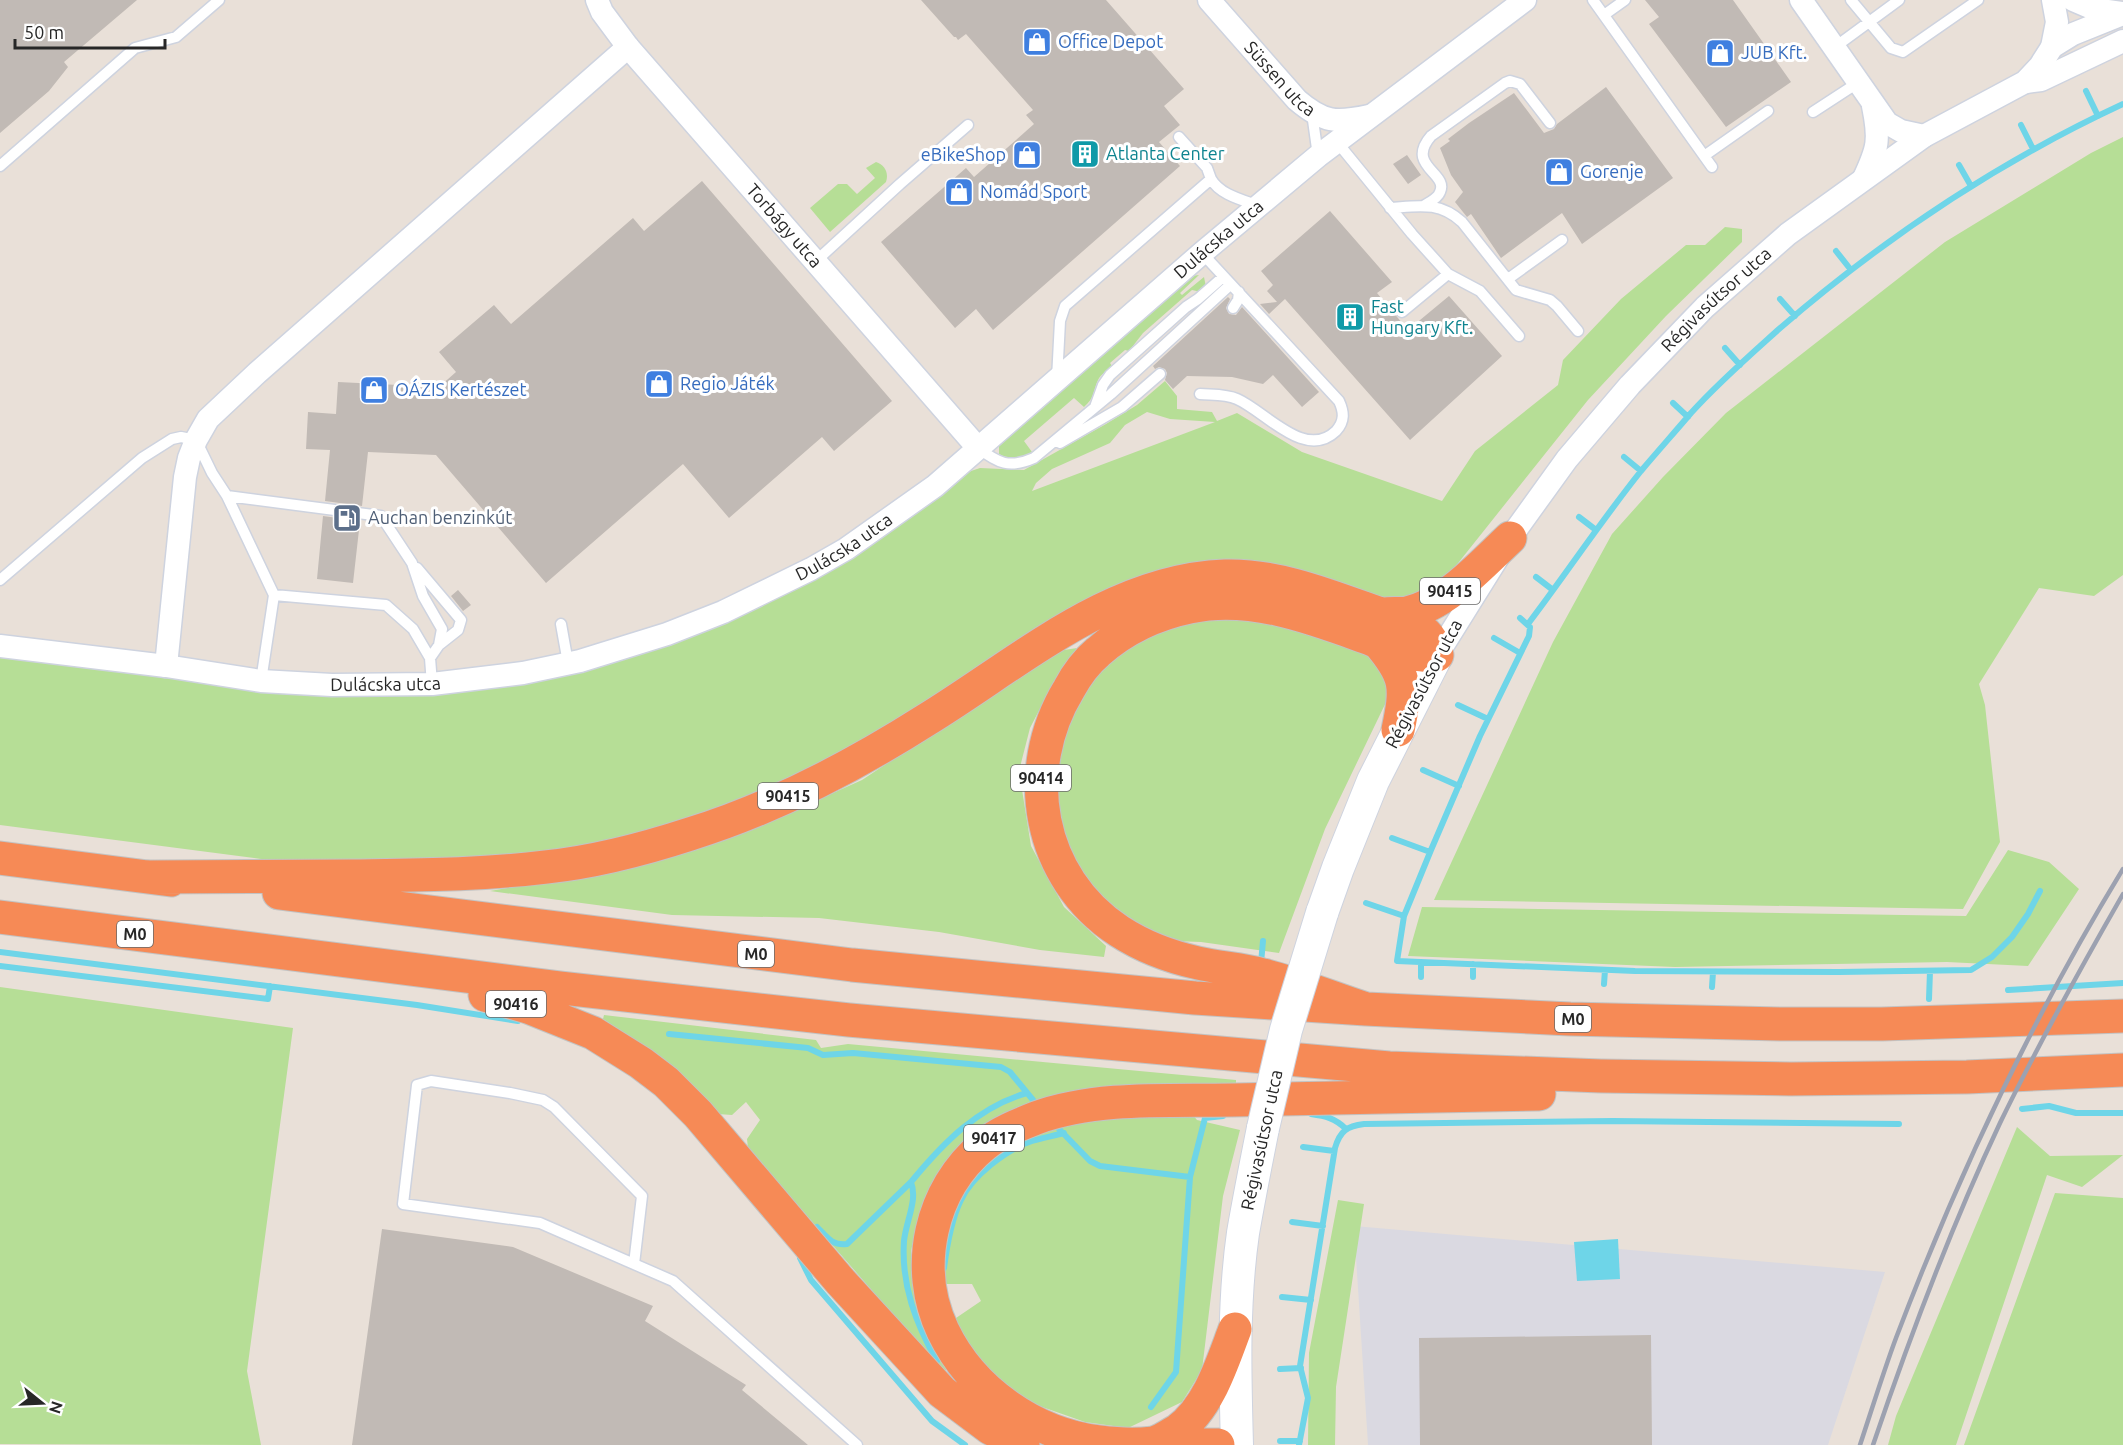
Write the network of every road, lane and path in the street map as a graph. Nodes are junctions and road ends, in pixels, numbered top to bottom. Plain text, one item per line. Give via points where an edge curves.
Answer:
1 (219, 0) edge
2 (597, 0) edge
3 (1209, 0) edge
4 (1525, 0) edge
5 (1593, 0) edge
6 (1625, 0) edge
7 (1801, 0) edge
8 (1851, 0) edge
9 (1899, 0) edge
10 (1978, 0) edge
11 (2053, 0) edge
12 (2073, 0) edge
13 (2123, 14) edge
14 (1604, 15) junction
15 (1870, 21) junction
16 (2123, 41) edge
17 (628, 47) junction
18 (1835, 47) junction
19 (2052, 47) junction
20 (1860, 82) junction
21 (2025, 82) junction
22 (1872, 104) junction
23 (1768, 111) dead end
24 (1813, 112) dead end
25 (1312, 113) junction
26 (1371, 116) junction
27 (1550, 123) dead end
28 (969, 125) dead end
29 (1924, 136) junction
30 (1179, 137) dead end
31 (1337, 142) junction
32 (1318, 156) junction
33 (1704, 156) junction
34 (0, 166) edge
35 (1712, 167) dead end
36 (1211, 179) junction
37 (1864, 180) junction
38 (1425, 205) junction
39 (1259, 206) junction
40 (1390, 208) junction
41 (1562, 240) dead end
42 (1202, 253) junction
43 (816, 261) junction
44 (1448, 274) junction
45 (1508, 279) junction
46 (1230, 285) junction
47 (1233, 308) dead end
48 (1402, 312) dead end
49 (1578, 331) dead end
50 (1519, 336) dead end
51 (1160, 374) dead end
52 (1057, 379) junction
53 (1200, 394) dead end
54 (196, 440) junction
55 (978, 448) junction
56 (1034, 458) junction
57 (227, 496) junction
58 (1510, 538) junction
59 (412, 563) junction
60 (0, 580) edge
61 (274, 595) junction
62 (561, 624) dead end
63 (1376, 628) junction
64 (440, 645) junction
65 (0, 646) edge
66 (1437, 655) junction
67 (430, 658) junction
68 (568, 663) junction
69 (166, 666) junction
70 (261, 681) junction
71 (432, 684) junction
72 (1398, 730) junction
73 (0, 858) edge
74 (149, 877) junction
75 (0, 917) edge
76 (270, 951) junction
77 (1366, 1009) junction
78 (2123, 1016) edge
79 (2123, 1070) edge
80 (1600, 1076) junction
81 (634, 1264) junction
82 (1235, 1329) junction
83 (1155, 1443) junction
84 (857, 1445) edge
85 (1023, 1445) edge
86 (1218, 1445) edge
87 (1237, 1445) edge

1 - 34 lane via 176,37 135,48
2 - 17 street, Torbágy utca
3 - 25 street, Süssen utca
4 - 26 street, Dulácska utca
5 - 14 lane
6 - 14 lane
7 - 18 street
8 - 15 lane
9 - 15 lane
10 - 15 lane via 1903,52 1891,48
11 - 19 street via 2057,22
12 - 13 street via 2094,9
13 - 19 street, Régivasútsor utca
14 - 33 lane
15 - 18 lane
16 - 21 street, Régivasútsor utca via 2041,80
17 - 43 street, Torbágy utca
17 - 54 street via 257,372 208,419
18 - 20 street
19 - 21 street, Régivasútsor utca
20 - 22 street
20 - 24 lane
21 - 29 street, Régivasútsor utca
22 - 29 street via 1887,123
22 - 37 street via 1878,132 1876,152
23 - 33 lane
25 - 26 street, Süssen utca via 1332,120
25 - 32 lane
26 - 31 street, Dulácska utca
27 - 38 lane via 1520,84 1505,83 1425,143 1422,157 1441,183 1439,195
28 - 43 lane
29 - 37 street, Régivasútsor utca
30 - 36 lane via 1207,168
31 - 32 street, Dulácska utca
31 - 40 lane
32 - 39 street, Dulácska utca
33 - 35 lane
36 - 39 lane via 1225,192
36 - 52 lane via 1065,306 1060,321
37 - 58 street, Régivasútsor utca via 1788,234 1705,307 1574,451
38 - 40 lane
38 - 45 lane via 1457,217
39 - 42 street, Dulácska utca
40 - 44 lane
41 - 45 lane
42 - 46 lane
42 - 52 street, Dulácska utca
43 - 55 street, Torbágy utca
44 - 48 lane
44 - 50 lane via 1480,291
45 - 49 lane via 1516,290 1550,300
46 - 47 lane via 1238,300
46 - 53 lane via 1339,401 1344,417 1326,438 1309,441 1234,397
46 - 56 lane via 1186,307 1110,375 1095,407
51 - 56 lane via 1122,407
52 - 55 street, Dulácska utca
54 - 57 lane
54 - 60 lane via 181,437 156,448
54 - 69 street via 185,477
55 - 56 lane via 1005,464
55 - 68 street, Dulácska utca via 886,522 811,569 667,634
57 - 59 lane via 381,516
57 - 61 lane
58 - 63 highway, 90415 via 1430,605
58 - 66 street, Régivasútsor utca
59 - 64 lane via 423,596 442,629
59 - 64 lane via 461,620 458,630
61 - 67 lane via 387,605 413,629
61 - 70 lane
62 - 68 lane
63 - 66 highway, 90415 via 1421,629 1434,642
63 - 72 highway via 1403,681
63 - 74 highway, 90415 via 1297,586 1267,579 1228,576 1166,584 1129,596 1082,621 863,759 737,819 627,852 546,867 453,875
63 - 77 highway, 90414 via 1253,605 1210,604 1161,614 1097,653 1076,678 1057,708 1041,772 1048,838 1061,869 1095,912 1119,932 1159,952 1263,975
64 - 67 lane
65 - 69 street, Dulácska utca
66 - 72 street, Régivasútsor utca
67 - 71 lane
68 - 71 street, Dulácska utca via 523,673
69 - 70 street, Dulácska utca
70 - 71 street, Dulácska utca
72 - 82 street, Régivasútsor utca, bridge via 1357,820 1322,913 1286,1030 1243,1234
73 - 74 highway, M0
74 - 77 highway, M0 via 852,965 1195,998
75 - 76 highway, M0
76 - 80 highway, M0 via 849,1020 1389,1068
76 - 85 highway, 90416 via 484,994 528,1007 593,1033 641,1063 698,1114 840,1281 942,1392 990,1428
77 - 78 highway, M0 via 1609,1021 1780,1024
79 - 80 highway, M0 via 1791,1079
80 - 83 highway, 90417 via 1556,1094 1153,1102 1083,1107 1039,1116 983,1145 959,1170 943,1196 928,1249 934,1303 954,1351 998,1399 1048,1429 1090,1441
81 - 81 lane via 540,1223 403,1204 417,1085 431,1082 510,1093 543,1100 554,1107 642,1197
81 - 84 lane via 673,1281
82 - 83 highway via 1200,1406 1180,1428
82 - 87 street, Régivasútsor utca
83 - 86 highway, 90417

